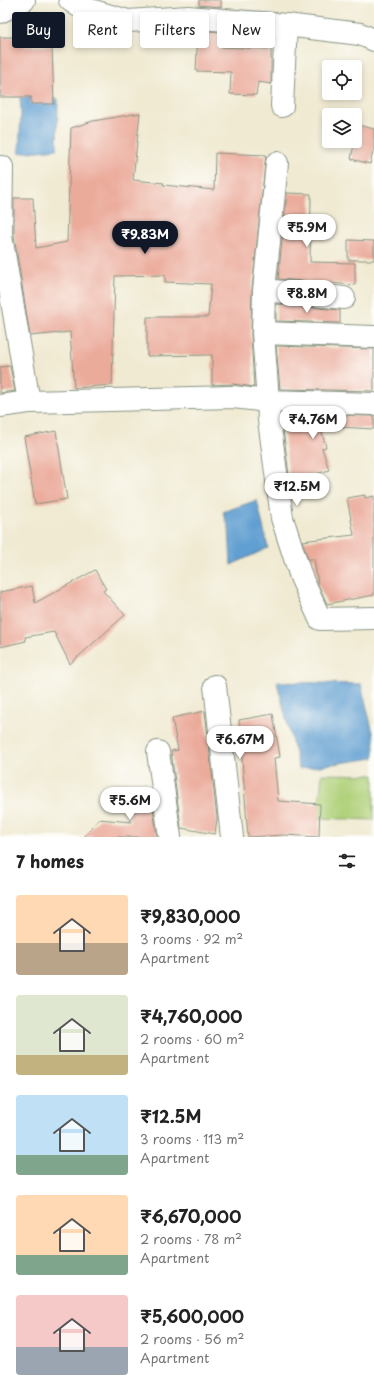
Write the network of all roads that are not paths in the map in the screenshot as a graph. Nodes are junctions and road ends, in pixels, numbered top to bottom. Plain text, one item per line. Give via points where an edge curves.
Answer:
1 (24, 0) edge
2 (70, 0) edge
3 (0, 12) edge
4 (286, 25) junction
5 (374, 40) edge
6 (282, 106) dead end
7 (277, 163) dead end
8 (0, 167) edge
9 (264, 290) junction
10 (344, 298) dead end
11 (264, 333) junction
12 (374, 337) edge
13 (268, 401) junction
14 (29, 402) junction
15 (374, 404) edge
16 (0, 406) edge
17 (374, 618) edge
18 (215, 686) dead end
19 (158, 752) dead end
20 (175, 837) edge
21 (232, 837) edge

1 - 3 street
2 - 4 street via 80,7 128,21 188,17
4 - 5 street via 360,34
4 - 6 street
7 - 9 street
8 - 14 street via 1,236
9 - 10 street
9 - 11 street
11 - 12 street
11 - 13 street
13 - 14 street via 233,398
13 - 15 street
13 - 17 street via 282,518 301,577 320,619
14 - 16 street
18 - 21 street
19 - 20 street

